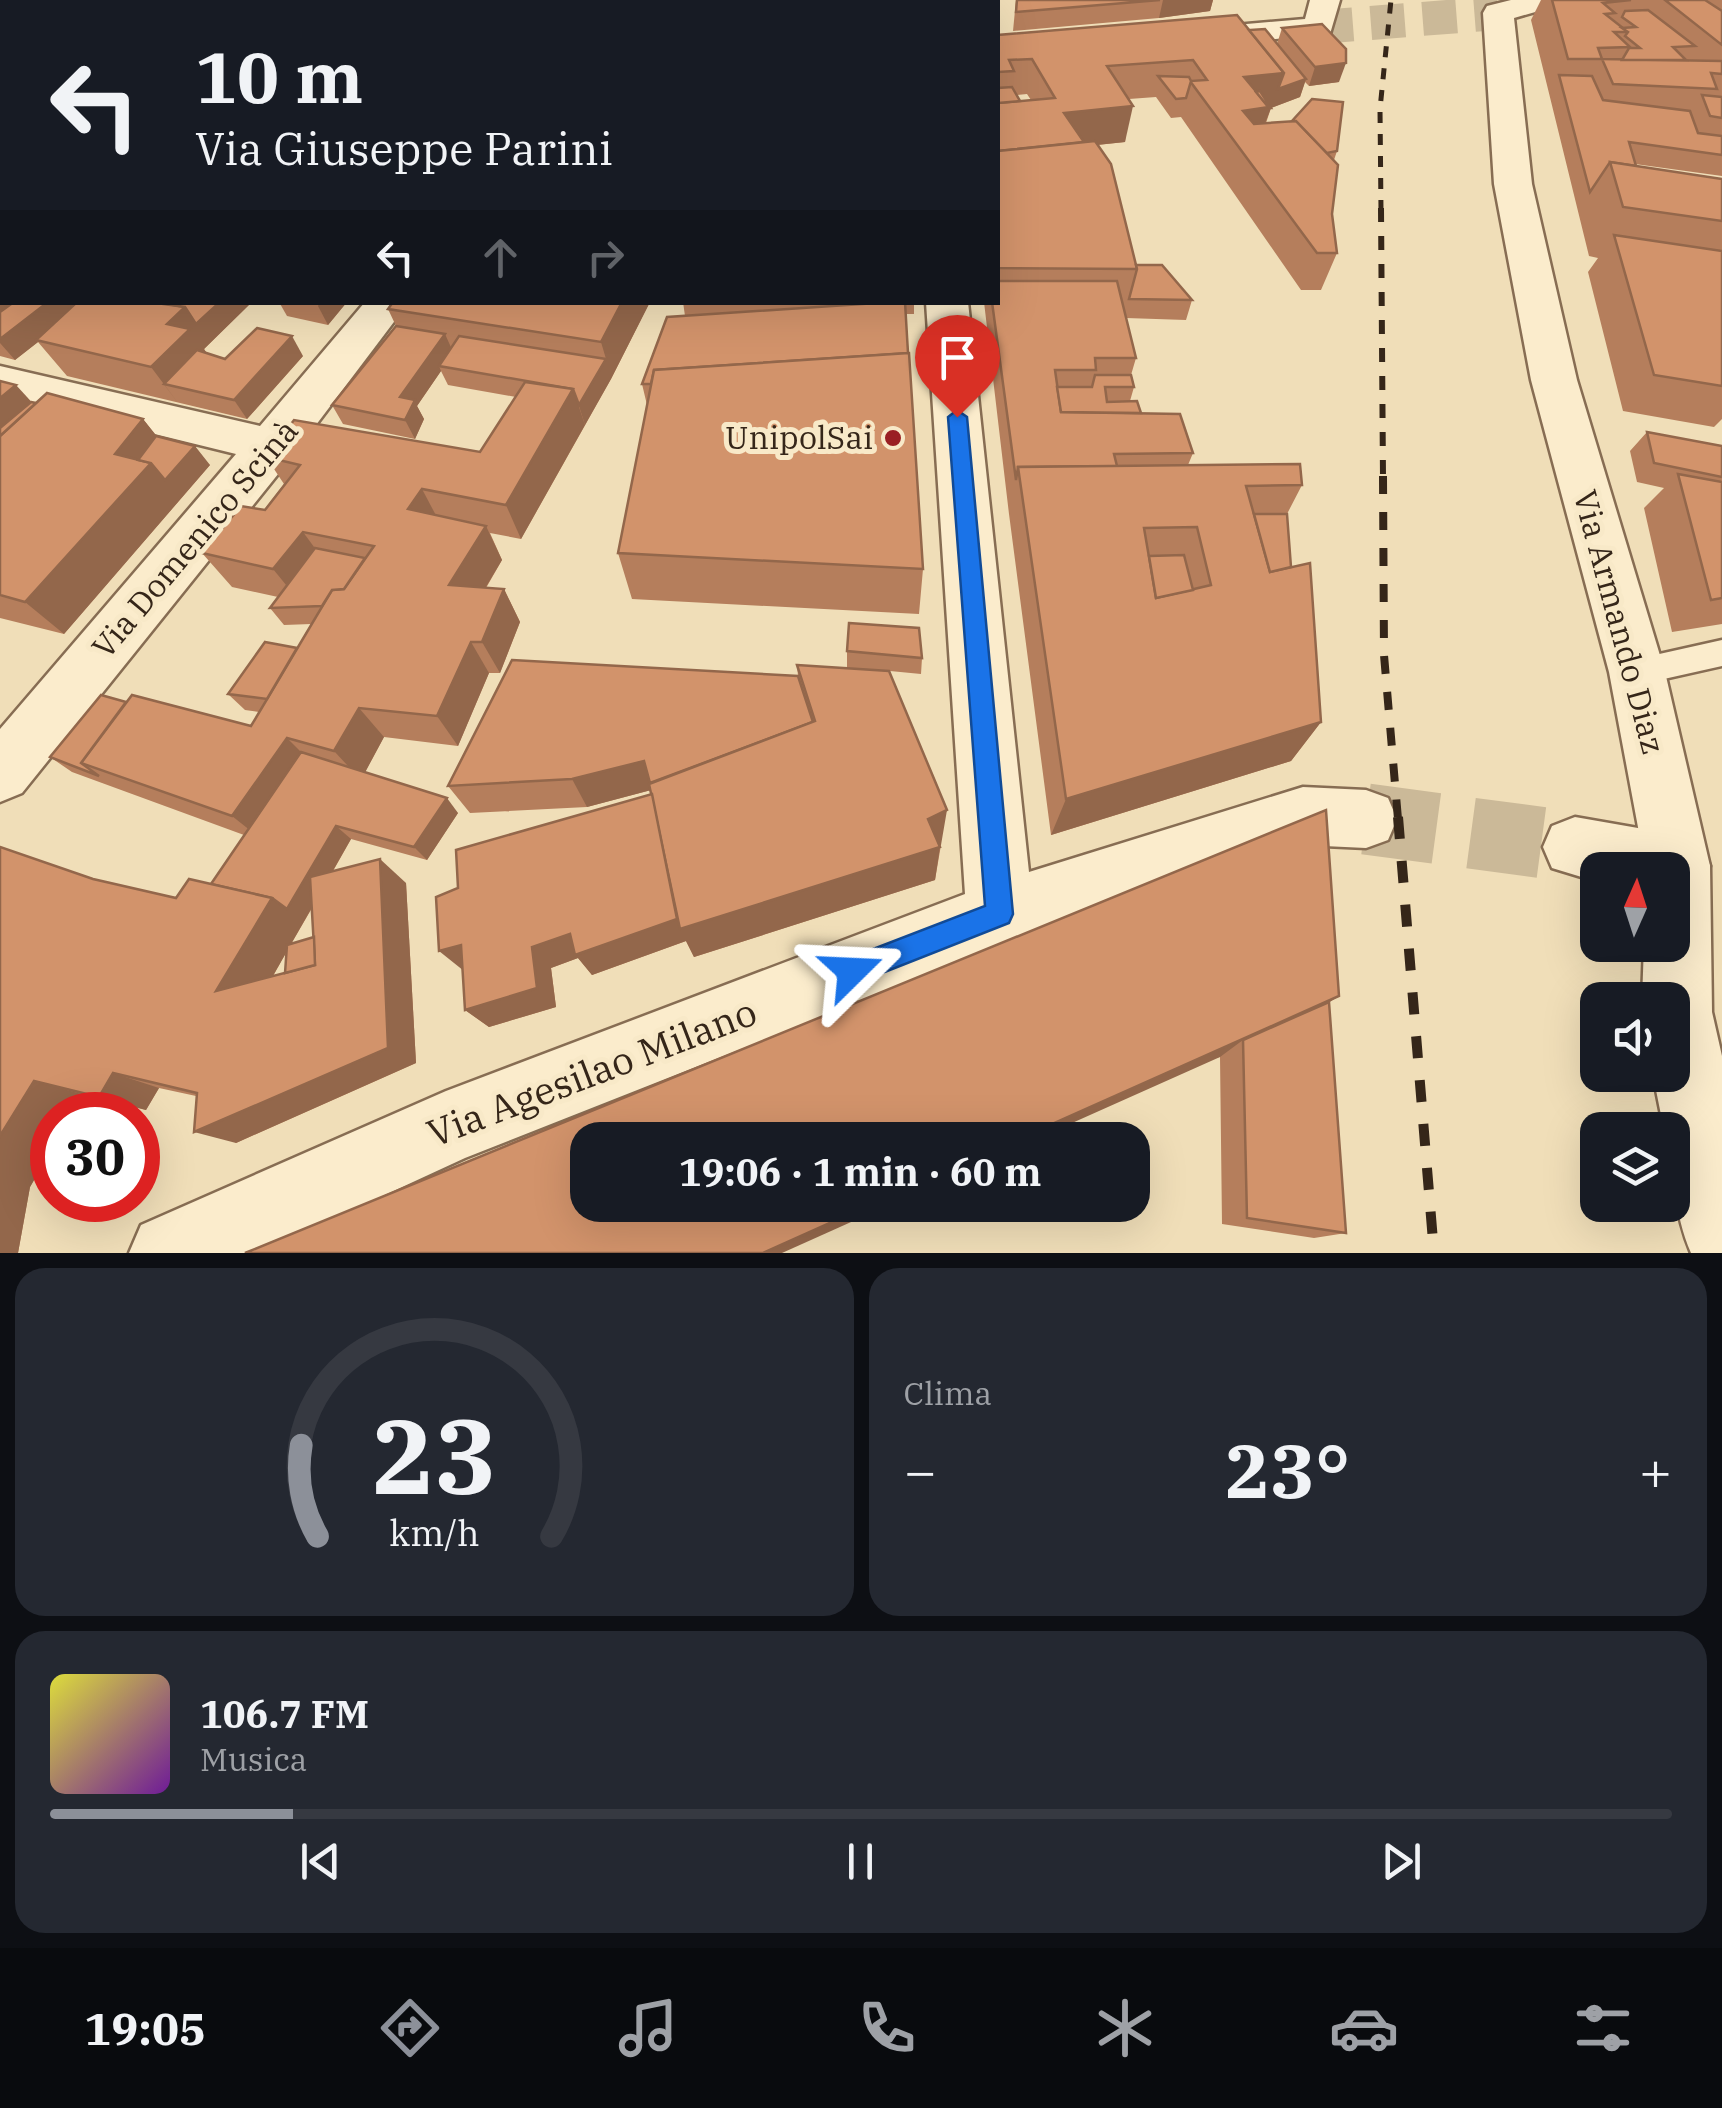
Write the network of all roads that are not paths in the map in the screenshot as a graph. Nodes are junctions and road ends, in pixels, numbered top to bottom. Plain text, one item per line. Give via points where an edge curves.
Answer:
1 (1516, 4) edge
2 (1322, 14) tunnel mouth
3 (1156, 41) edge
4 (386, 305) edge
5 (948, 305) edge
6 (0, 380) edge
7 (274, 446) junction
8 (1722, 653) edge
9 (1636, 672) junction
10 (0, 774) edge
11 (1366, 819) tunnel mouth
12 (1575, 847) tunnel mouth
13 (1602, 852) edge
14 (1675, 852) edge
15 (1000, 914) junction
16 (1677, 962) edge
17 (1722, 1233) edge
18 (169, 1253) edge

1 - 9 street, Via Armando Diaz via 1513,184 1550,360
2 - 3 street
4 - 7 street, Via Domenico Scinà
5 - 15 street
6 - 7 street
7 - 10 street, Via Domenico Scinà
8 - 9 lane
9 - 14 street, Via Armando Diaz
11 - 15 street, Via Agesilao Milano via 1303,816
12 - 13 street
15 - 18 street, Via Agesilao Milano via 446,1128
16 - 17 street, Via Armando Diaz via 1677,1012

